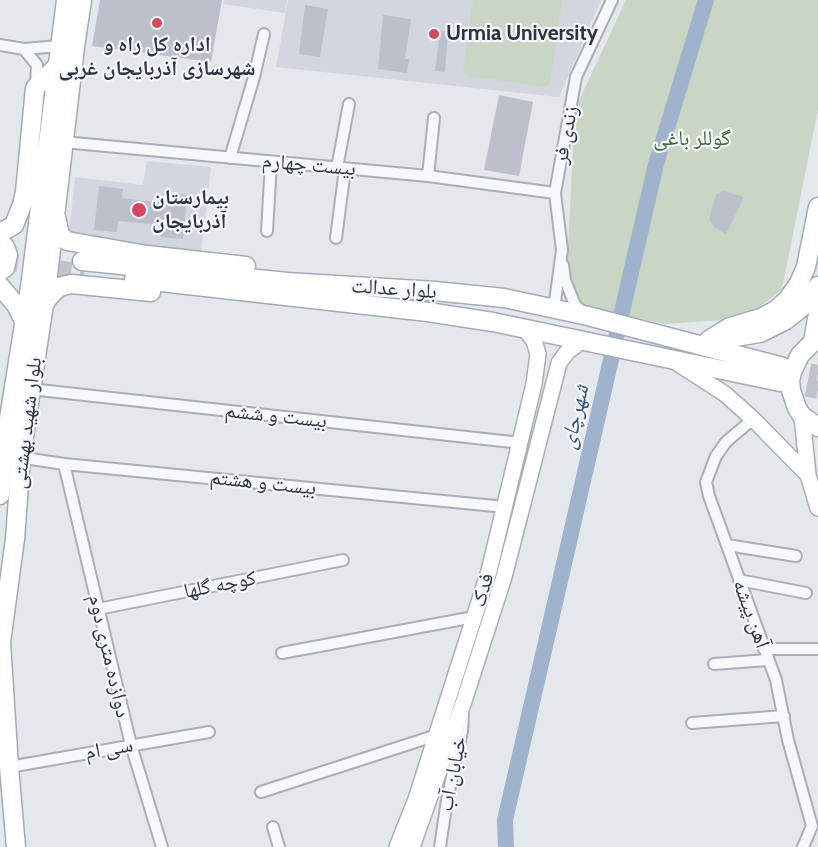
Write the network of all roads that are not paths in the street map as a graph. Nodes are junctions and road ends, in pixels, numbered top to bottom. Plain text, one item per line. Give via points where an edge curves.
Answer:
1 (66, 0) edge
2 (82, 0) edge
3 (612, 0) edge
4 (264, 34) dead end
5 (0, 45) edge
6 (67, 46) junction
7 (24, 49) junction
8 (58, 65) junction
9 (35, 88) junction
10 (349, 104) dead end
11 (435, 118) dead end
12 (63, 142) junction
13 (230, 158) junction
14 (271, 162) junction
15 (341, 168) junction
16 (428, 176) junction
17 (555, 193) junction
18 (818, 207) edge
19 (55, 210) junction
20 (267, 231) dead end
21 (0, 233) edge
22 (336, 238) dead end
23 (68, 241) junction
24 (0, 242) edge
25 (562, 250) junction
26 (0, 271) edge
27 (79, 273) junction
28 (287, 282) junction
29 (0, 286) edge
30 (818, 286) edge
31 (818, 305) edge
32 (42, 308) junction
33 (554, 309) junction
34 (588, 316) junction
35 (24, 323) junction
36 (525, 329) junction
37 (583, 340) junction
38 (705, 343) junction
39 (810, 346) edge
40 (668, 359) junction
41 (775, 373) junction
42 (30, 389) junction
43 (793, 400) junction
44 (802, 416) junction
45 (753, 419) junction
46 (818, 427) edge
47 (521, 443) junction
48 (8, 456) edge
49 (64, 464) junction
50 (812, 479) edge
51 (0, 495) edge
52 (505, 507) junction
53 (818, 508) edge
54 (521, 510) junction
55 (727, 545) junction
56 (796, 556) dead end
57 (343, 560) dead end
58 (739, 580) junction
59 (806, 593) dead end
60 (98, 609) junction
61 (474, 617) junction
62 (818, 649) edge
63 (282, 653) dead end
64 (766, 654) junction
65 (714, 664) dead end
66 (464, 701) junction
67 (784, 716) junction
68 (693, 723) dead end
69 (209, 732) dead end
70 (437, 735) junction
71 (130, 745) junction
72 (4, 768) edge
73 (261, 792) dead end
74 (273, 827) dead end
75 (815, 827) edge
76 (16, 847) edge
77 (162, 847) edge
78 (279, 847) edge
79 (398, 847) edge
80 (412, 847) edge
81 (440, 847) edge
82 (803, 847) edge

1 - 6 main road, بلوار شهید بهشتی
2 - 6 main road, بلوار شهید بهشتی
3 - 17 street, زندی فر via 576,77
4 - 13 street
5 - 7 street
6 - 7 street
6 - 8 main road, بلوار شهید بهشتی
6 - 12 main road, بلوار شهید بهشتی
7 - 9 street via 38,65
8 - 9 main road
8 - 35 main road, بلوار شهید بهشتی
9 - 21 main road via 23,199 14,225
10 - 15 street
11 - 16 street
12 - 13 street, بیست چهارم
12 - 19 main road, بلوار شهید بهشتی
13 - 14 street, بیست چهارم
14 - 15 street, بیست چهارم
14 - 20 street
15 - 16 street, بیست چهارم
15 - 22 street
16 - 17 street, بیست چهارم
17 - 25 street, زندی فر
18 - 38 main road via 806,267 788,299 761,318 730,327
19 - 23 main road via 57,229
19 - 32 main road, بلوار شهید بهشتی
23 - 27 main road via 58,249 55,271 60,279
23 - 28 main road via 254,267
24 - 26 main road via 8,255
25 - 33 street, زندی فر
25 - 34 street via 565,280 575,305
27 - 28 main road, بلوار عدالت
27 - 32 main road via 59,287
27 - 36 main road, بلوار عدالت via 428,312
28 - 33 main road, بلوار عدالت via 435,291 504,298
29 - 35 main road via 16,305
30 - 38 main road via 800,309 771,328
31 - 39 street
32 - 42 main road, بلوار شهید بهشتی
33 - 34 main road, بلوار عدالت
34 - 38 main road, بلوار عدالت via 682,341
35 - 48 main road, بلوار شهید بهشتی
36 - 37 main road, بلوار عدالت
36 - 47 street, فدک via 538,354
37 - 40 main road, بلوار عدالت
37 - 54 street, فدک via 559,363
38 - 41 main road
39 - 41 main road
39 - 43 main road via 792,372
40 - 41 main road, بلوار عدالت
40 - 45 street via 716,387
41 - 43 main road
42 - 47 street, بیست و ششم
42 - 48 main road, بلوار شهید بهشتی
43 - 44 main road
44 - 46 main road
44 - 50 street
45 - 50 street
45 - 55 street, آهن پیشه via 726,442 706,482
47 - 52 street, فدک
48 - 49 street, بیست و هشتم
48 - 51 main road, بلوار شهید بهشتی
48 - 72 main road, بلوار شهید بهشتی via 15,538 1,642
49 - 52 street, بیست و هشتم
49 - 60 street, دوازده متری دوم
50 - 53 street
52 - 54 street
52 - 61 street, فدک
54 - 66 street, فدک
55 - 56 street
55 - 58 street, آهن پیشه
57 - 60 street, کوچه گلها
58 - 59 street
58 - 64 street, آهن پیشه
60 - 71 street, دوازده متری دوم
61 - 63 street
61 - 70 street, فدک
62 - 64 street
64 - 65 street
64 - 67 street, آهن پیشه
66 - 80 street, فدک
66 - 81 street, خیابان آب
67 - 68 street
67 - 75 street, آهن پیشه
69 - 71 street, سی ام
70 - 73 street
70 - 79 street, فدک
71 - 72 street, سی ام
71 - 77 street, دوازده متری دوم
72 - 76 main road, بلوار شهید بهشتی
74 - 78 street
75 - 82 street, آهن پیشه

